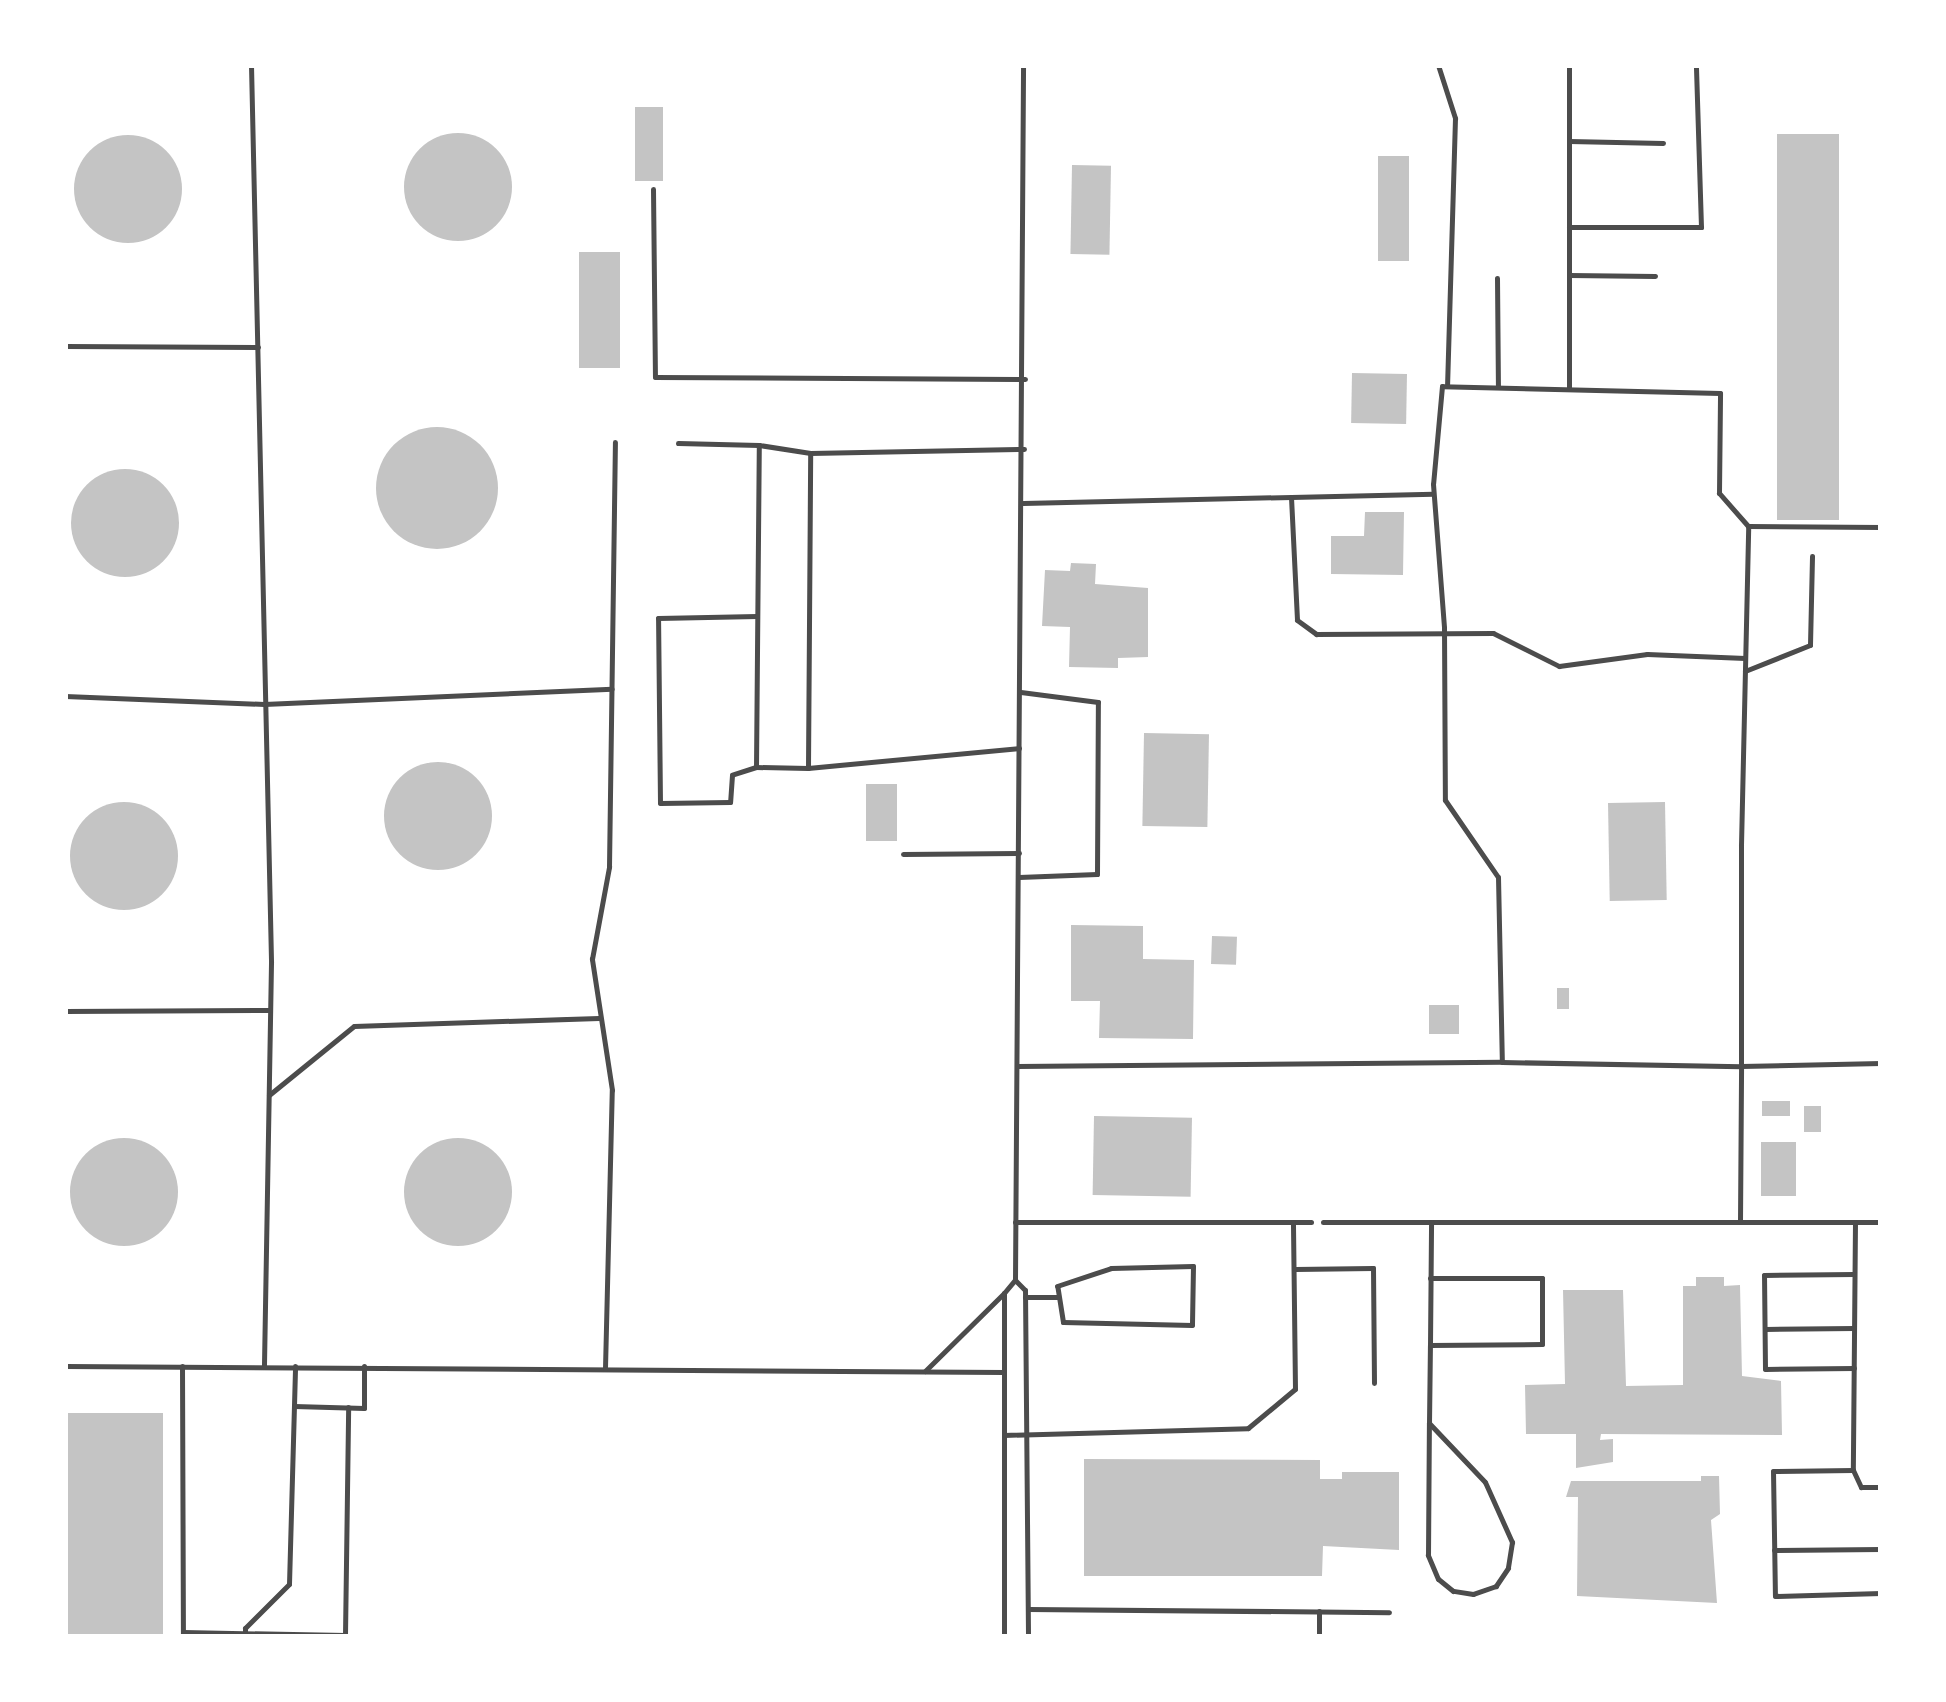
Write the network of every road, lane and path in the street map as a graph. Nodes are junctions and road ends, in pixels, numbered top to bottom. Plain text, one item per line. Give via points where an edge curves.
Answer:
1 (251, 65) edge
2 (1023, 65) edge
3 (1438, 65) edge
4 (1569, 65) edge
5 (1696, 65) edge
6 (1569, 141) junction
7 (1662, 143) dead end
8 (653, 189) dead end
9 (1569, 227) junction
10 (1569, 275) junction
11 (1655, 276) dead end
12 (1497, 278) dead end
13 (65, 346) edge
14 (258, 346) junction
15 (1025, 380) junction
16 (1446, 386) junction
17 (1498, 387) junction
18 (1569, 389) junction
19 (615, 442) dead end
20 (678, 444) dead end
21 (759, 445) junction
22 (1024, 449) junction
23 (810, 453) junction
24 (1433, 494) junction
25 (1291, 497) junction
26 (1023, 503) junction
27 (1748, 526) junction
28 (1881, 526) edge
29 (1812, 556) dead end
30 (757, 616) junction
31 (1444, 628) junction
32 (1745, 658) junction
33 (1745, 672) junction
34 (612, 689) junction
35 (1021, 692) junction
36 (65, 696) edge
37 (264, 704) junction
38 (1020, 748) junction
39 (756, 768) junction
40 (808, 768) junction
41 (1019, 853) junction
42 (904, 854) dead end
43 (1019, 876) junction
44 (270, 1010) junction
45 (65, 1011) edge
46 (599, 1018) junction
47 (1502, 1062) junction
48 (1881, 1063) edge
49 (1017, 1066) junction
50 (1741, 1066) junction
51 (269, 1096) junction
52 (1016, 1222) junction
53 (1294, 1222) junction
54 (1310, 1222) dead end
55 (1323, 1222) dead end
56 (1430, 1222) junction
57 (1740, 1222) junction
58 (1855, 1222) junction
59 (1881, 1222) edge
60 (1294, 1268) junction
61 (1854, 1274) junction
62 (1430, 1278) junction
63 (1015, 1280) junction
64 (1004, 1292) junction
65 (1025, 1297) junction
66 (1058, 1297) junction
67 (1854, 1328) junction
68 (1764, 1329) junction
69 (1430, 1344) junction
70 (65, 1366) edge
71 (182, 1366) junction
72 (264, 1366) junction
73 (295, 1366) junction
74 (364, 1366) junction
75 (606, 1368) junction
76 (1854, 1368) junction
77 (925, 1371) junction
78 (1004, 1372) junction
79 (1374, 1383) dead end
80 (294, 1406) junction
81 (348, 1408) junction
82 (1429, 1422) junction
83 (1024, 1434) junction
84 (1004, 1435) junction
85 (1853, 1470) junction
86 (1881, 1488) edge
87 (1881, 1549) edge
88 (1774, 1550) junction
89 (1881, 1594) edge
90 (1028, 1609) junction
91 (1319, 1612) junction
92 (1389, 1612) dead end
93 (184, 1635) edge
94 (245, 1635) edge
95 (1004, 1637) edge
96 (1028, 1637) edge
97 (1319, 1637) edge

1 - 14 lane
2 - 15 lane
3 - 16 lane via 1455,118
4 - 6 lane
5 - 9 lane via 1700,227
6 - 7 lane
6 - 9 lane
8 - 15 lane via 655,377
9 - 10 lane
10 - 11 lane
10 - 18 lane
12 - 17 lane
13 - 14 lane
14 - 37 lane
15 - 22 lane
16 - 17 lane
16 - 24 lane
17 - 18 lane
18 - 27 lane via 1720,393 1719,493
19 - 34 lane
20 - 21 lane
21 - 23 lane
21 - 30 lane
22 - 23 lane
22 - 26 lane
23 - 40 lane
24 - 25 lane
24 - 31 lane
25 - 26 lane
25 - 31 lane via 1297,620 1316,634
26 - 35 lane
27 - 28 lane
27 - 32 lane
29 - 33 lane via 1810,645
30 - 39 lane
30 - 39 lane via 658,618 660,803 730,802 732,776
31 - 32 lane via 1492,633 1559,666 1647,654
31 - 47 lane via 1445,800 1498,877
32 - 33 lane
33 - 50 lane
34 - 37 lane
34 - 46 lane via 610,867 592,959
35 - 38 lane
35 - 43 lane via 1098,702 1098,874
36 - 37 lane
37 - 44 lane
38 - 40 lane
38 - 41 lane
39 - 40 lane
41 - 42 lane
41 - 43 lane
43 - 49 lane
44 - 45 lane
44 - 51 lane
46 - 51 lane via 354,1026
46 - 75 lane via 612,1090
47 - 49 lane
47 - 50 lane
48 - 50 lane
49 - 52 lane
50 - 57 lane
51 - 72 lane
52 - 53 lane
52 - 63 lane
53 - 54 lane
53 - 60 lane
55 - 56 lane
56 - 57 lane
56 - 62 lane
57 - 58 lane
58 - 59 lane
58 - 61 lane
60 - 79 lane via 1372,1268
60 - 83 lane via 1294,1389 1248,1428
61 - 67 lane
61 - 68 lane via 1764,1275
62 - 69 lane
62 - 69 lane via 1542,1278 1542,1344
63 - 64 lane
63 - 65 lane
64 - 77 lane
64 - 78 lane
65 - 66 lane
65 - 83 lane
66 - 66 lane via 1063,1322 1192,1325 1193,1266 1112,1268 1057,1286
67 - 68 lane
67 - 76 lane
68 - 76 lane via 1765,1370
69 - 82 lane
70 - 71 lane
71 - 72 lane
71 - 93 lane
72 - 73 lane
73 - 74 lane
73 - 80 lane
74 - 75 lane
74 - 81 lane via 364,1408
75 - 77 lane
76 - 85 lane
77 - 78 lane
78 - 84 lane
80 - 81 lane
80 - 94 lane via 289,1584
81 - 94 lane via 345,1635
82 - 82 lane via 1428,1556 1453,1592 1473,1594 1496,1586 1508,1568 1512,1542 1485,1482
83 - 84 lane
83 - 90 lane
84 - 95 lane
85 - 86 lane via 1862,1487
85 - 88 lane via 1773,1470
87 - 88 lane
88 - 89 lane via 1774,1596
90 - 91 lane
90 - 96 lane
91 - 92 lane
91 - 97 lane
93 - 94 lane

